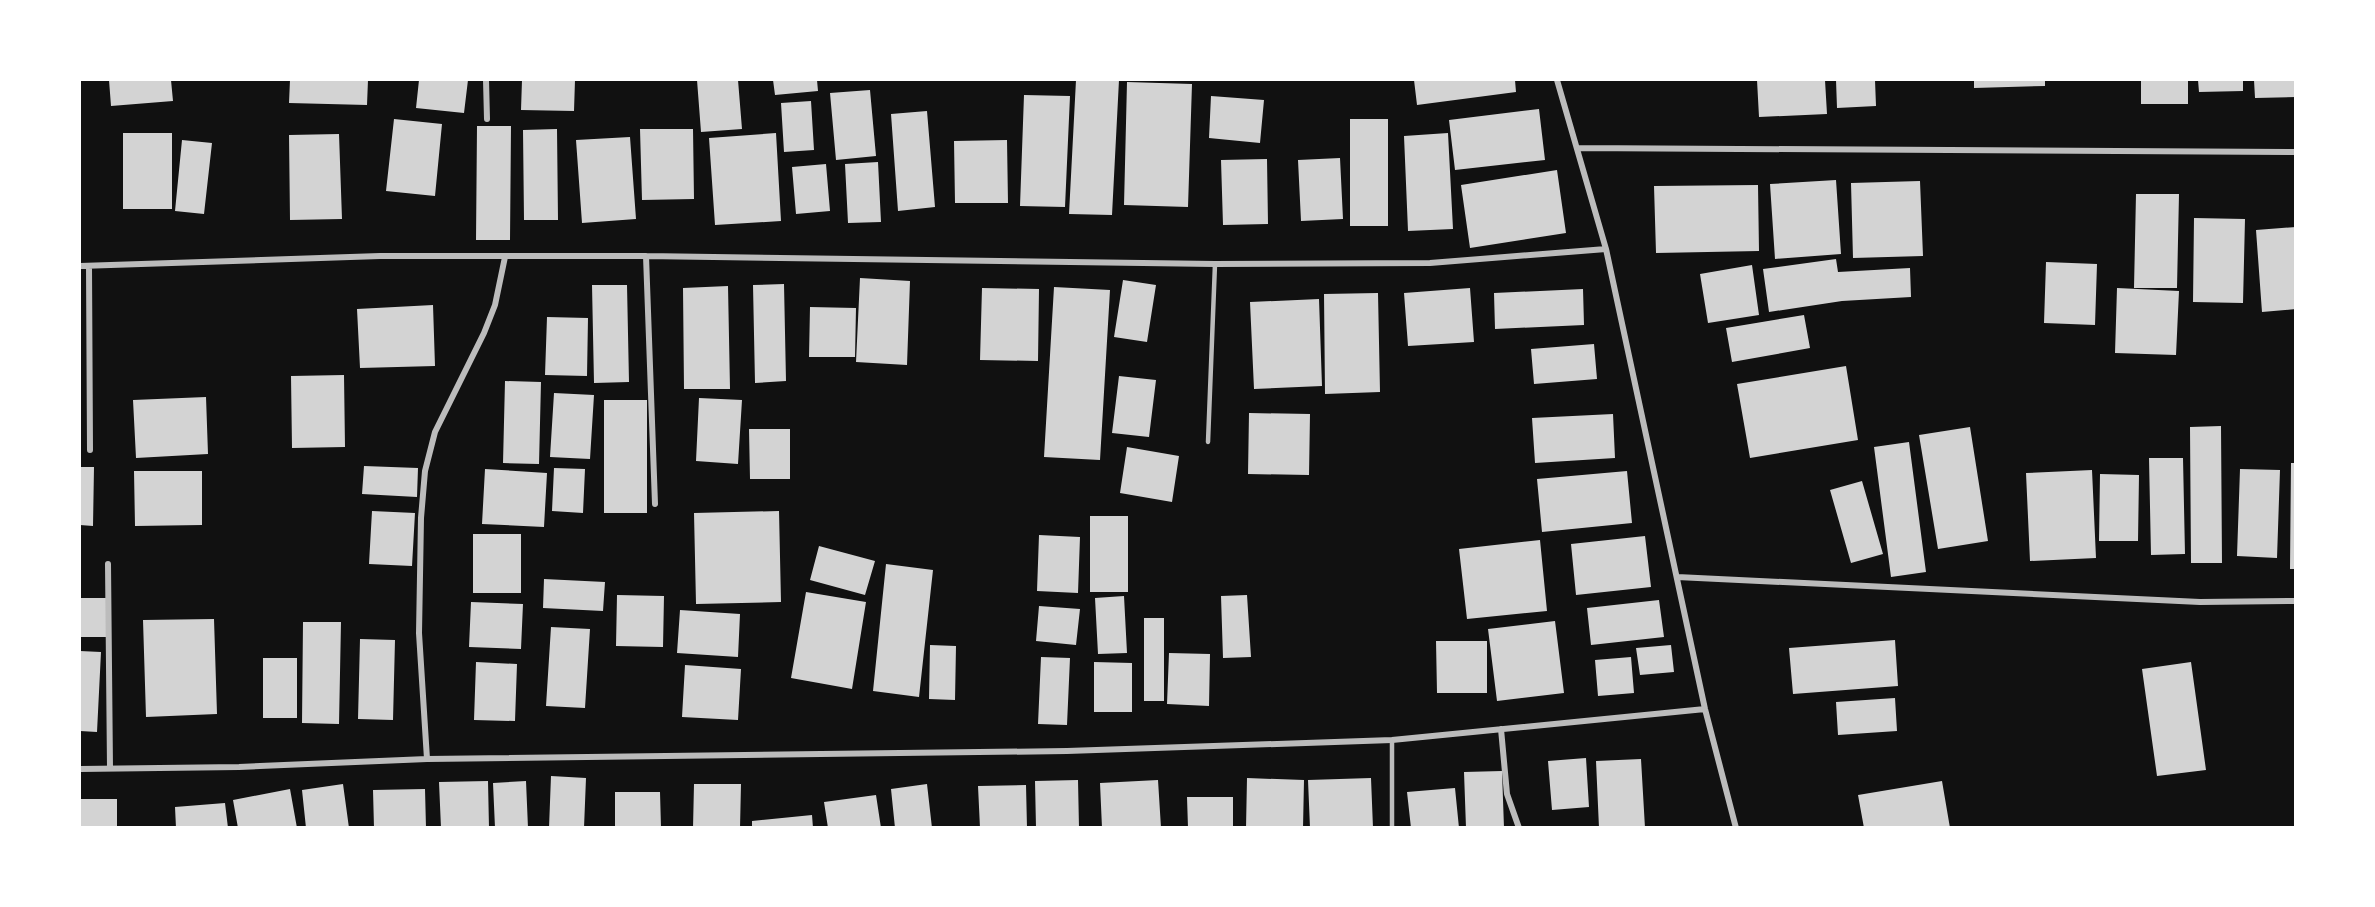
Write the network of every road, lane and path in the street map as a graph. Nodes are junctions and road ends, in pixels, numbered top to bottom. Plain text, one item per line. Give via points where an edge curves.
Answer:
1 (486, 80) edge
2 (1557, 80) edge
3 (487, 119) dead end
4 (1577, 148) junction
5 (2295, 152) edge
6 (1606, 249) junction
7 (646, 256) junction
8 (505, 257) junction
9 (1215, 264) junction
10 (80, 266) edge
11 (89, 266) junction
12 (1208, 442) dead end
13 (90, 450) dead end
14 (655, 504) dead end
15 (108, 564) dead end
16 (1677, 577) junction
17 (2295, 601) edge
18 (1705, 709) junction
19 (1501, 729) junction
20 (1392, 740) junction
21 (427, 759) junction
22 (110, 768) junction
23 (80, 769) edge
24 (1392, 828) edge
25 (1519, 828) edge
26 (1736, 828) edge

1 - 3 street
2 - 4 street
4 - 5 street
4 - 6 street
6 - 9 street via 1430,263
6 - 16 street
7 - 8 street
7 - 9 street
7 - 14 street
8 - 11 street via 380,256
8 - 21 street via 495,305 435,432 425,471 419,633
9 - 12 lane
10 - 11 street
11 - 13 street
15 - 22 street
16 - 17 street via 2188,602
16 - 18 street
18 - 19 street
18 - 26 street
19 - 20 street
19 - 25 street via 1507,794
20 - 21 street via 1067,751
20 - 24 lane
21 - 22 street
22 - 23 street

